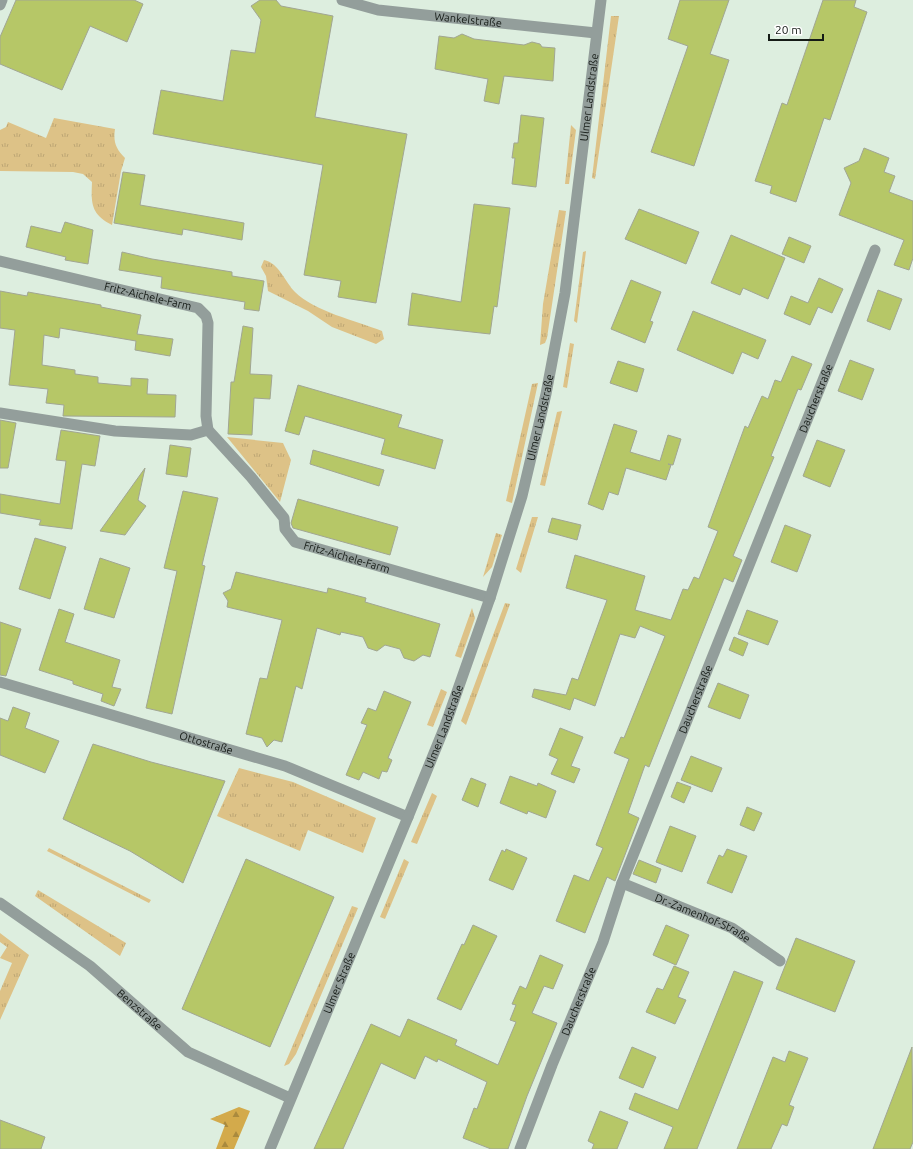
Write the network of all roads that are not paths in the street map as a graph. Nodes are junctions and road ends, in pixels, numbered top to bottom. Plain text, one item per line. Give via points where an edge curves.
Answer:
1 (2, 0) edge
2 (342, 0) edge
3 (601, 0) edge
4 (0, 5) edge
5 (596, 32) junction
6 (875, 250) dead end
7 (0, 261) edge
8 (0, 413) edge
9 (208, 430) junction
10 (490, 598) junction
11 (0, 682) edge
12 (408, 817) junction
13 (622, 883) junction
14 (0, 903) edge
15 (780, 961) dead end
16 (290, 1098) junction
17 (270, 1149) edge
18 (520, 1149) edge

1 - 4 street
2 - 5 street, Wankelstraße via 378,10
3 - 5 street, Ulmer Landstraße
5 - 10 street, Ulmer Landstraße via 566,285 553,362 522,496
6 - 13 street, Daucherstraße
7 - 9 street, Fritz-Aichele-Farm via 198,308 206,316 208,323
8 - 9 street via 115,432 191,435
9 - 10 street, Fritz-Aichele-Farm via 284,518 285,529 295,542
10 - 12 street, Ulmer Landstraße
11 - 12 street, Ottostraße via 285,766
12 - 16 street, Ulmer Straße
13 - 15 street, Dr.-Zamenhof-Straße via 732,928
13 - 18 street, Daucherstraße via 603,942
14 - 16 street, Benzstraße via 90,966 188,1052
16 - 17 street, Ulmer Straße

